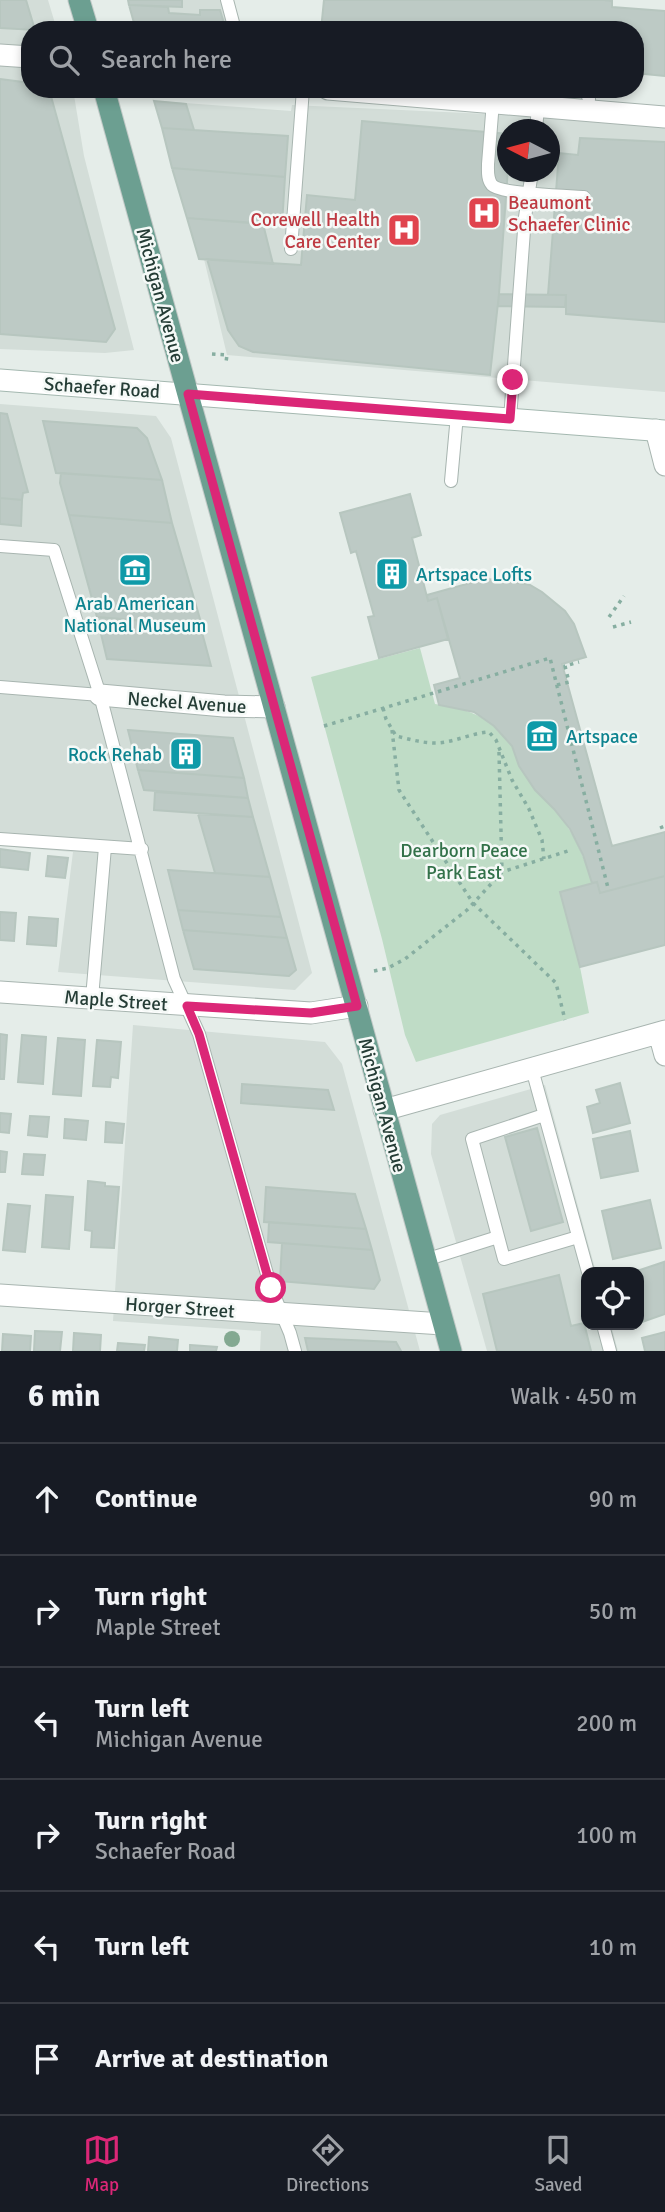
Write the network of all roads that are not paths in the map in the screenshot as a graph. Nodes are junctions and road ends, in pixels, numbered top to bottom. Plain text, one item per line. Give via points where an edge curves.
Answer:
1 (79, 0) edge
2 (227, 0) edge
3 (85, 21) edge
4 (233, 21) edge
5 (0, 55) edge
6 (21, 56) edge
7 (106, 98) edge
8 (302, 98) edge
9 (493, 98) edge
10 (501, 98) edge
11 (589, 98) edge
12 (538, 107) junction
13 (588, 111) junction
14 (665, 117) edge
15 (537, 119) edge
16 (532, 182) edge
17 (531, 193) junction
18 (584, 197) dead end
19 (291, 249) dead end
20 (0, 380) edge
21 (188, 394) junction
22 (457, 415) junction
23 (510, 419) junction
24 (660, 431) edge
25 (665, 465) edge
26 (451, 481) dead end
27 (0, 546) edge
28 (0, 687) edge
29 (100, 695) junction
30 (274, 707) junction
31 (0, 839) edge
32 (105, 847) junction
33 (142, 849) junction
34 (0, 992) edge
35 (92, 998) junction
36 (187, 1006) junction
37 (357, 1006) junction
38 (662, 1032) edge
39 (665, 1055) edge
40 (533, 1069) junction
41 (384, 1110) junction
42 (544, 1115) junction
43 (498, 1237) junction
44 (578, 1237) junction
45 (425, 1260) junction
46 (587, 1267) edge
47 (0, 1294) edge
48 (282, 1314) junction
49 (443, 1324) junction
50 (604, 1330) edge
51 (295, 1351) edge
52 (451, 1351) edge
53 (610, 1351) edge

1 - 3 main road
2 - 4 lane
5 - 6 street
7 - 21 main road, Michigan Avenue
8 - 19 lane
9 - 17 lane via 488,164 492,185
10 - 12 street
11 - 13 lane
12 - 13 street
12 - 15 lane
13 - 14 street
16 - 17 lane
17 - 18 lane
17 - 23 lane via 525,217
20 - 21 street, Schaefer Road
21 - 22 street, Schaefer Road
21 - 30 main road, Michigan Avenue
22 - 23 street, Schaefer Road
22 - 26 lane
23 - 24 street, Schaefer Road
24 - 25 street
27 - 29 lane via 54,550
28 - 29 lane
29 - 30 street, Neckel Avenue
29 - 33 lane
30 - 37 main road, Michigan Avenue
31 - 32 lane
32 - 33 lane
32 - 35 lane
33 - 36 lane via 174,979
34 - 35 street, Maple Street
35 - 36 street, Maple Street
36 - 37 street, Maple Street via 311,1013
36 - 48 lane
37 - 41 main road, Michigan Avenue
38 - 39 street
38 - 40 street
40 - 41 street
40 - 42 lane
41 - 45 main road, Michigan Avenue
42 - 43 lane via 472,1139
42 - 44 lane
43 - 44 lane via 504,1259
43 - 45 lane
44 - 46 lane
45 - 49 main road, Michigan Avenue
47 - 48 street, Horger Street
48 - 49 street, Horger Street
48 - 51 lane
49 - 52 main road, Michigan Avenue
50 - 53 lane

